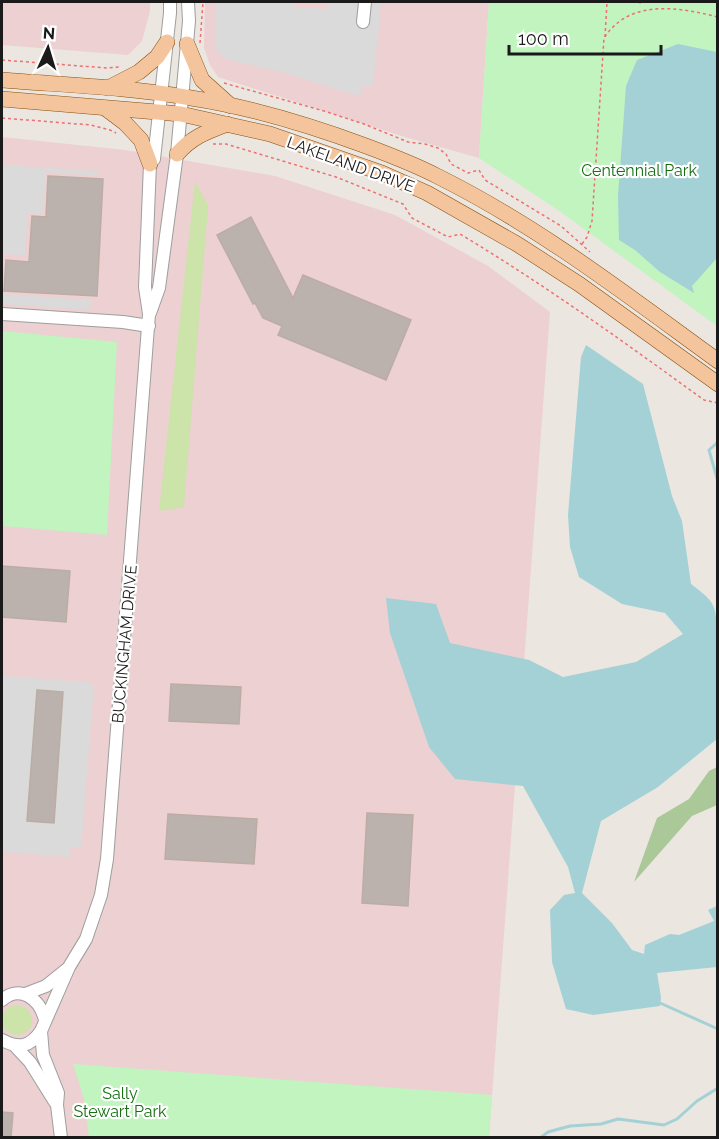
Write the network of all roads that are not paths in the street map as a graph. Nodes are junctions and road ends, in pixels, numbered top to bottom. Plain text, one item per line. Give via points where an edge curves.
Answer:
1 (170, 2) edge
2 (188, 2) edge
3 (365, 2) edge
4 (363, 22) dead end
5 (166, 42) junction
6 (194, 44) junction
7 (2, 80) edge
8 (108, 88) junction
9 (161, 94) junction
10 (183, 96) junction
11 (2, 99) edge
12 (231, 106) junction
13 (105, 108) junction
14 (159, 111) junction
15 (181, 114) junction
16 (227, 124) junction
17 (177, 154) junction
18 (150, 164) junction
19 (2, 314) edge
20 (149, 320) junction
21 (717, 361) edge
22 (717, 384) edge
23 (69, 967) junction
24 (25, 994) junction
25 (2, 1000) edge
26 (43, 1025) junction
27 (5, 1042) edge
28 (57, 1105) junction
29 (62, 1137) edge

1 - 5 street, BUCKINGHAM DRIVE
2 - 6 street, BUCKINGHAM DRIVE
3 - 4 street
5 - 8 main road via 157,57 139,72
5 - 9 street, BUCKINGHAM DRIVE
6 - 10 street, BUCKINGHAM DRIVE
6 - 12 main road via 202,80
7 - 8 main road, LAKELAND DRIVE
8 - 9 main road, LAKELAND DRIVE
9 - 10 main road, LAKELAND DRIVE
9 - 14 street, BUCKINGHAM DRIVE
10 - 12 main road, LAKELAND DRIVE
10 - 15 street, BUCKINGHAM DRIVE
11 - 13 main road, LAKELAND DRIVE
12 - 21 main road, LAKELAND DRIVE via 307,125 438,177 533,230
13 - 14 main road, LAKELAND DRIVE
13 - 18 main road via 141,140
14 - 15 main road, LAKELAND DRIVE
14 - 18 street, BUCKINGHAM DRIVE via 154,159
15 - 16 main road, LAKELAND DRIVE
15 - 17 street, BUCKINGHAM DRIVE
16 - 17 main road via 202,133
16 - 22 main road, LAKELAND DRIVE via 270,134 360,165 427,193 517,244
17 - 20 street, BUCKINGHAM DRIVE via 159,288
18 - 20 street, BUCKINGHAM DRIVE via 145,286
19 - 20 street via 123,322
20 - 23 street, BUCKINGHAM DRIVE via 107,859 101,895 86,939
23 - 24 street, BUCKINGHAM DRIVE via 46,986
23 - 26 street, BUCKINGHAM DRIVE
24 - 25 street, BUCKINGHAM DRIVE via 12,994
24 - 26 street via 40,1006
26 - 27 street via 30,1044
26 - 28 street via 43,1055 58,1093
27 - 28 street via 30,1062
28 - 29 street

